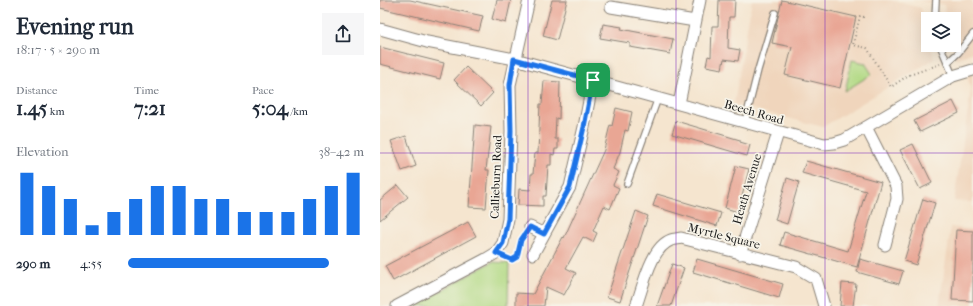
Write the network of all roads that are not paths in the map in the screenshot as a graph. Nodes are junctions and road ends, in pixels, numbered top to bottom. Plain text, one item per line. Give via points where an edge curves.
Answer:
1 (529, 0) edge
2 (700, 0) edge
3 (936, 0) edge
4 (611, 7) dead end
5 (935, 12) edge
6 (775, 13) dead end
7 (695, 21) junction
8 (380, 29) edge
9 (973, 34) edge
10 (943, 52) edge
11 (514, 59) junction
12 (947, 62) junction
13 (973, 70) edge
14 (953, 76) junction
15 (593, 80) junction
16 (658, 98) junction
17 (679, 104) junction
18 (745, 122) junction
19 (866, 127) junction
20 (778, 133) junction
21 (628, 184) dead end
22 (530, 227) road end
23 (544, 234) junction
24 (885, 245) dead end
25 (533, 254) dead end
26 (740, 254) junction
27 (397, 306) edge
28 (636, 306) edge
29 (824, 306) edge

1 - 11 street, Callieburn Road
2 - 7 street
3 - 5 lane
4 - 7 street
6 - 18 lane
7 - 17 street
8 - 11 street, Beech Road via 427,42
9 - 12 lane via 958,54
10 - 12 lane
11 - 15 street, Beech Road
11 - 27 street, Callieburn Road via 510,85 508,219 503,243 496,253
12 - 14 lane
13 - 14 street, Beech Road
14 - 19 street, Beech Road
15 - 16 street, Beech Road
15 - 23 street via 570,187
16 - 17 street, Beech Road
16 - 21 lane
17 - 18 street, Beech Road
18 - 20 street, Beech Road
19 - 20 street, Beech Road via 844,140 824,144
19 - 24 street via 896,186 897,199
20 - 26 street, Heath Avenue
22 - 23 street
23 - 25 street
26 - 28 street, Myrtle Square via 681,238 671,240 660,248 652,261
26 - 29 street, Myrtle Square via 796,267 816,279

